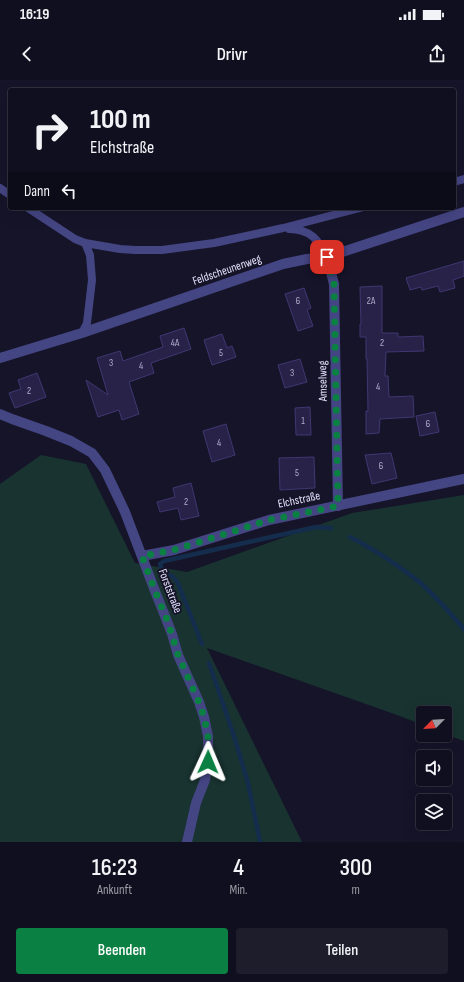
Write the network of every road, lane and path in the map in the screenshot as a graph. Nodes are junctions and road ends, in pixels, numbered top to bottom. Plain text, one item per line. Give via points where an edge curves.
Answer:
1 (31, 210) edge
2 (352, 210) edge
3 (464, 212) edge
4 (283, 228) junction
5 (85, 243) junction
6 (327, 257) junction
7 (82, 333) junction
8 (0, 358) edge
9 (0, 414) edge
10 (464, 479) edge
11 (338, 506) junction
12 (142, 556) junction
13 (187, 842) edge

1 - 5 lane
2 - 4 lane
3 - 6 street, Feldscheunenweg
4 - 5 lane via 214,243 162,250 120,249
4 - 6 lane via 304,230 314,236
5 - 7 lane via 90,255 92,280 87,323
6 - 7 street, Feldscheunenweg via 283,264
6 - 11 street, Amselweg via 334,284
7 - 8 street, Feldscheunenweg
9 - 12 street, Forststraße via 71,441 92,453 105,470
10 - 11 street, Elchstraße
11 - 12 street, Elchstraße via 269,520 174,550
12 - 13 street, Forststraße via 178,655 199,702 208,736 205,780

